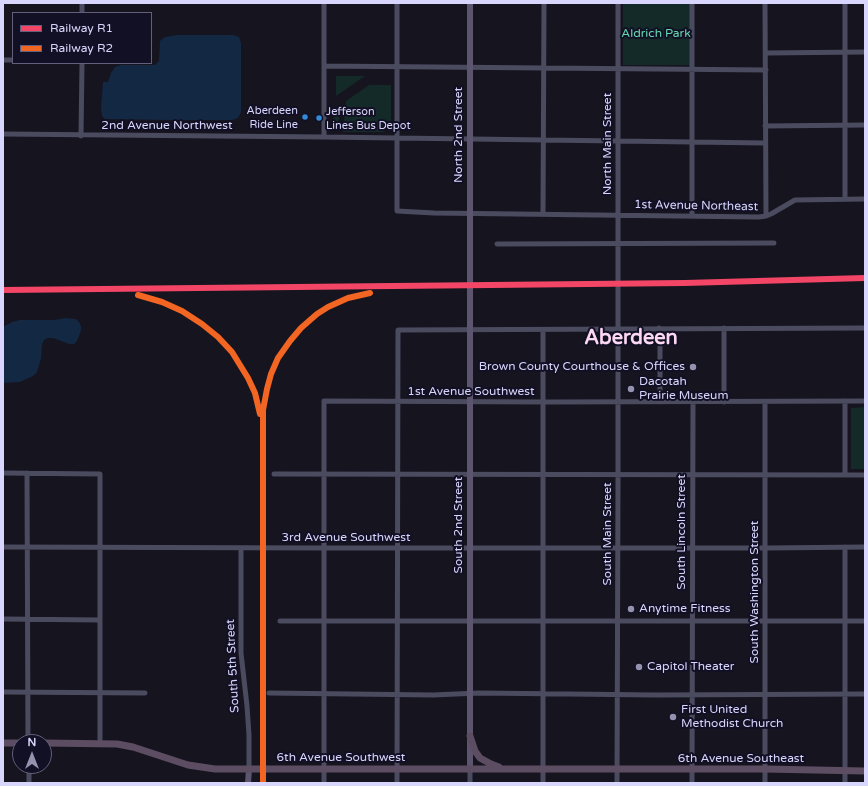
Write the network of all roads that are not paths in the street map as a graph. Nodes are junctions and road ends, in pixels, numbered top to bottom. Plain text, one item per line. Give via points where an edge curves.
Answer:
1 (324, 3) edge
2 (397, 3) edge
3 (470, 3) edge
4 (544, 3) edge
5 (618, 3) edge
6 (692, 3) edge
7 (765, 3) edge
8 (845, 3) edge
9 (846, 52) junction
10 (865, 52) edge
11 (766, 53) junction
12 (82, 64) edge
13 (324, 66) junction
14 (397, 66) junction
15 (470, 66) junction
16 (543, 67) junction
17 (618, 68) junction
18 (692, 69) junction
19 (766, 70) junction
20 (845, 125) junction
21 (865, 125) edge
22 (765, 126) junction
23 (3, 134) edge
24 (81, 136) junction
25 (324, 137) junction
26 (397, 138) junction
27 (470, 139) junction
28 (543, 140) junction
29 (618, 142) junction
30 (693, 142) junction
31 (765, 144) junction
32 (845, 199) junction
33 (865, 199) edge
34 (543, 214) junction
35 (618, 215) junction
36 (692, 216) junction
37 (766, 216) junction
38 (774, 243) dead end
39 (497, 244) dead end
40 (618, 244) junction
41 (470, 266) joint
42 (618, 284) joint
43 (659, 328) junction
44 (724, 328) junction
45 (865, 328) edge
46 (618, 329) junction
47 (543, 330) junction
48 (845, 401) junction
49 (865, 401) edge
50 (397, 402) junction
51 (470, 402) junction
52 (544, 402) junction
53 (618, 402) junction
54 (660, 402) junction
55 (693, 402) junction
56 (724, 402) junction
57 (765, 402) junction
58 (3, 473) edge
59 (27, 473) junction
60 (274, 474) dead end
61 (324, 474) junction
62 (397, 475) junction
63 (470, 475) junction
64 (543, 475) junction
65 (618, 475) junction
66 (692, 475) junction
67 (845, 475) junction
68 (865, 475) edge
69 (765, 476) junction
70 (3, 547) edge
71 (27, 547) junction
72 (100, 547) junction
73 (845, 547) junction
74 (865, 547) edge
75 (241, 548) junction
76 (324, 548) junction
77 (397, 548) junction
78 (470, 548) junction
79 (543, 548) junction
80 (618, 548) junction
81 (692, 548) junction
82 (765, 548) junction
83 (3, 619) edge
84 (27, 619) junction
85 (100, 620) junction
86 (280, 621) dead end
87 (324, 621) junction
88 (397, 621) junction
89 (470, 621) junction
90 (543, 621) junction
91 (618, 621) junction
92 (692, 621) junction
93 (764, 621) junction
94 (845, 621) junction
95 (865, 621) edge
96 (3, 692) edge
97 (27, 692) junction
98 (100, 693) junction
99 (145, 693) dead end
100 (269, 694) dead end
101 (324, 694) junction
102 (397, 694) junction
103 (470, 694) junction
104 (543, 694) junction
105 (846, 694) junction
106 (865, 694) edge
107 (618, 695) junction
108 (692, 695) junction
109 (764, 695) junction
110 (28, 734) edge
111 (470, 736) junction
112 (52, 743) edge
113 (100, 743) junction
114 (249, 769) junction
115 (324, 769) junction
116 (397, 769) junction
117 (470, 769) junction
118 (507, 769) junction
119 (543, 769) junction
120 (617, 769) junction
121 (765, 769) junction
122 (692, 770) junction
123 (845, 770) junction
124 (865, 771) edge
125 (248, 783) edge
126 (324, 783) edge
127 (397, 783) edge
128 (470, 783) edge
129 (543, 783) edge
130 (617, 783) edge
131 (692, 783) edge
132 (765, 783) edge
133 (845, 783) edge

1 - 13 street
2 - 14 street
3 - 15 main road, North 2nd Street
4 - 16 street
5 - 17 street, North Main Street
6 - 18 street
7 - 11 street
8 - 9 street
9 - 10 street
9 - 11 street
9 - 20 street
11 - 19 street
12 - 24 street
13 - 14 street
13 - 25 street
14 - 15 street
14 - 26 street
15 - 16 street
15 - 27 main road, North 2nd Street
16 - 17 street
16 - 28 street
17 - 18 street
17 - 29 street, North Main Street
18 - 19 street
18 - 30 street
19 - 22 street
20 - 21 street
20 - 22 street
20 - 32 street
22 - 31 street
23 - 24 street, 2nd Avenue Northwest
24 - 25 street, 2nd Avenue Northwest
25 - 26 street, 2nd Avenue Northwest
26 - 27 street, 2nd Avenue Northwest
26 - 34 street, 1st Avenue Northeast via 398,211
27 - 28 street, 2nd Avenue Northwest
27 - 41 main road, North 2nd Street, bridge
28 - 29 street, 2nd Avenue Northwest
28 - 34 street
29 - 30 street, 2nd Avenue Northwest
29 - 35 street, North Main Street
30 - 31 street, 2nd Avenue Northwest
30 - 36 street
31 - 37 street
32 - 33 street, 1st Avenue Northeast
32 - 37 street, 1st Avenue Northeast via 796,200
34 - 35 street, 1st Avenue Northeast
35 - 36 street, 1st Avenue Northeast
35 - 40 street, North Main Street
36 - 37 street, 1st Avenue Northeast
38 - 40 street
39 - 40 street
40 - 42 street, North Main Street
41 - 51 main road, South 2nd Street, bridge
42 - 46 street, South Main Street
43 - 44 street
43 - 46 street
43 - 54 street
44 - 45 street
44 - 56 street
46 - 47 street
46 - 53 street, South Main Street
47 - 50 street via 398,330
47 - 52 street
48 - 49 street, 1st Avenue Southwest
48 - 57 street, 1st Avenue Southwest
48 - 67 street
50 - 51 street, 1st Avenue Southwest
50 - 61 street, 1st Avenue Southwest via 324,401
50 - 62 street
51 - 52 street, 1st Avenue Southwest
51 - 63 main road, South 2nd Street
52 - 53 street, 1st Avenue Southwest
52 - 64 street
53 - 54 street, 1st Avenue Southwest
53 - 65 street, South Main Street
54 - 55 street, 1st Avenue Southwest
55 - 56 street, 1st Avenue Southwest
55 - 66 street, South Lincoln Street
56 - 57 street, 1st Avenue Southwest
57 - 69 street, South Washington Street
58 - 59 street
59 - 71 street
59 - 72 street via 100,474
60 - 61 street
61 - 62 street
61 - 76 street
62 - 63 street
62 - 77 street
63 - 64 street
63 - 78 main road, South 2nd Street
64 - 65 street
64 - 79 street
65 - 66 street
65 - 80 street, South Main Street
66 - 69 street
66 - 81 street, South Lincoln Street
67 - 68 street
67 - 69 street
69 - 82 street, South Washington Street
70 - 71 street, 3rd Avenue Southwest
71 - 72 street, 3rd Avenue Southwest
71 - 84 street
72 - 75 street, 3rd Avenue Southwest
72 - 85 street
73 - 74 street, 3rd Avenue Southwest
73 - 82 street, 3rd Avenue Southwest
73 - 94 street
75 - 76 street, 3rd Avenue Southwest
75 - 114 street, South 5th Street via 241,653
76 - 77 street, 3rd Avenue Southwest
76 - 87 street
77 - 78 street, 3rd Avenue Southwest
77 - 88 street
78 - 79 street, 3rd Avenue Southwest
78 - 89 main road, South 2nd Street
79 - 80 street, 3rd Avenue Southwest
79 - 90 street
80 - 81 street, 3rd Avenue Southwest
80 - 91 street, South Main Street
81 - 82 street, 3rd Avenue Southwest
81 - 92 street, South Lincoln Street
82 - 93 street, South Washington Street
83 - 84 street
84 - 85 street
84 - 97 street
85 - 98 street
86 - 87 street
87 - 88 street
87 - 101 street
88 - 89 street
88 - 102 street
89 - 90 street
89 - 103 main road, South 2nd Street
90 - 91 street
90 - 104 street
91 - 92 street
91 - 107 street, South Main Street
92 - 93 street
92 - 108 street, South Lincoln Street
93 - 94 street
93 - 109 street, South Washington Street
94 - 95 street
94 - 105 street
96 - 97 street
97 - 98 street
97 - 110 street
98 - 99 street
98 - 113 street
100 - 101 street
101 - 102 street
101 - 115 street
102 - 103 street
102 - 116 street
103 - 104 street
103 - 111 main road, South 2nd Street
104 - 107 street
104 - 119 street
105 - 106 street
105 - 109 street
105 - 123 street
107 - 108 street
107 - 120 street, South Main Street
108 - 109 street
108 - 122 street, South Lincoln Street
109 - 121 street, South Washington Street
111 - 117 main road, South 2nd Street
111 - 118 highway via 475,752 480,758
112 - 113 highway, 6th Avenue Southwest
113 - 114 highway, 6th Avenue Southwest via 133,747 196,767
114 - 115 highway, 6th Avenue Southwest
114 - 125 main road, South 5th Street
115 - 116 highway, 6th Avenue Southwest
115 - 126 street
116 - 117 highway, 6th Avenue Southwest
116 - 127 street
117 - 118 highway, 6th Avenue Southwest
117 - 128 street, South 2nd Street
118 - 119 highway, 6th Avenue Southwest
119 - 120 highway, 6th Avenue Southwest
119 - 129 street
120 - 122 highway, 6th Avenue Southeast
120 - 130 street, South Main Street
121 - 122 highway, 6th Avenue Southeast
121 - 123 highway, 6th Avenue Southeast
121 - 132 street, South Washington Street
122 - 131 street, South Lincoln Street
123 - 124 highway, 6th Avenue Southeast
123 - 133 street

